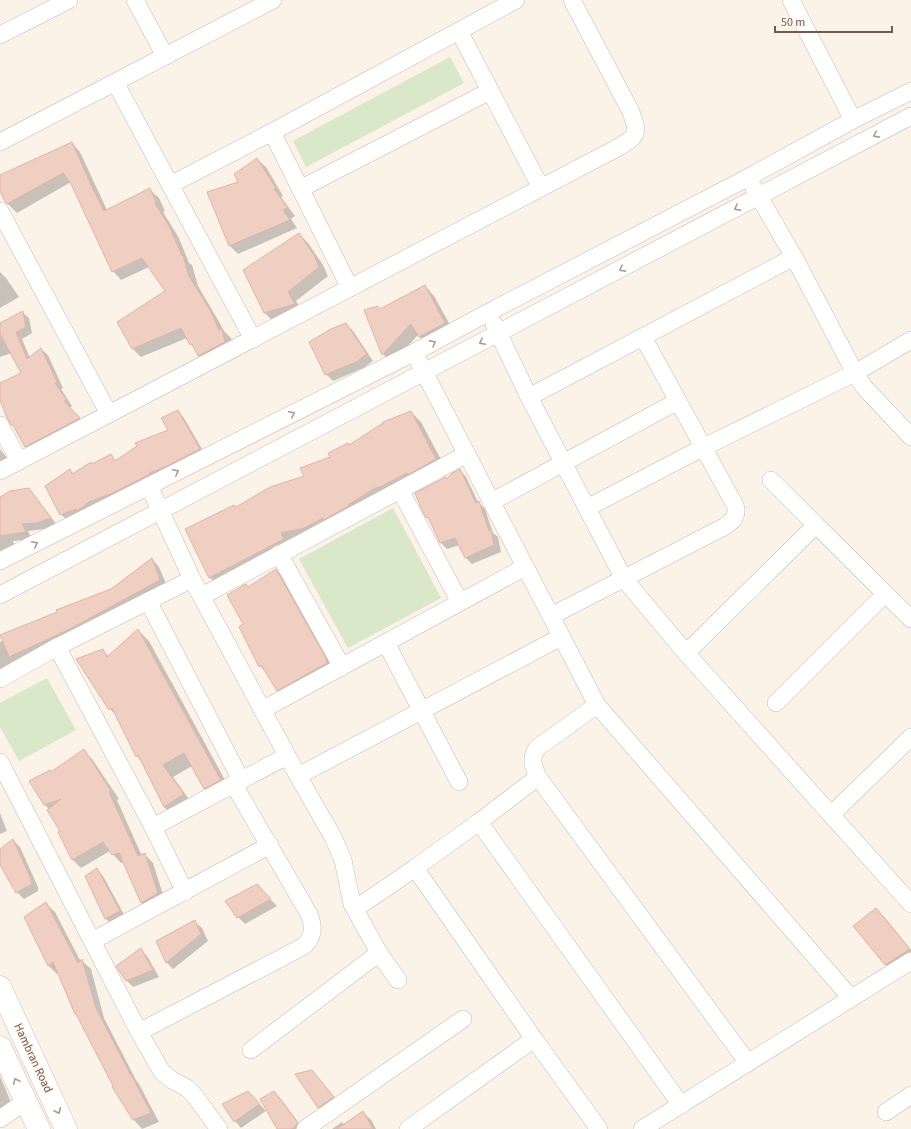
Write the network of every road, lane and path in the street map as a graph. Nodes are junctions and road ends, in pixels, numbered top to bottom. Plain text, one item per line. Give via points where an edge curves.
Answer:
1 (69, 0) edge
2 (135, 0) edge
3 (273, 0) edge
4 (516, 0) edge
5 (572, 0) edge
6 (790, 0) edge
7 (2, 30) edge
8 (459, 31) junction
9 (165, 56) junction
10 (115, 82) junction
11 (490, 91) junction
12 (910, 93) edge
13 (911, 116) edge
14 (853, 120) junction
15 (272, 132) junction
16 (0, 142) edge
17 (748, 178) junction
18 (170, 185) junction
19 (540, 188) junction
20 (300, 189) junction
21 (758, 197) junction
22 (0, 211) edge
23 (794, 257) junction
24 (350, 288) junction
25 (489, 312) junction
26 (499, 334) junction
27 (643, 337) junction
28 (253, 339) junction
29 (911, 340) edge
30 (415, 352) junction
31 (424, 372) junction
32 (855, 373) junction
33 (529, 397) junction
34 (678, 401) junction
35 (109, 414) junction
36 (0, 425) edge
37 (911, 438) edge
38 (704, 447) junction
39 (467, 454) junction
40 (19, 461) junction
41 (563, 463) junction
42 (0, 471) edge
43 (771, 480) dead end
44 (149, 486) junction
45 (400, 490) junction
46 (491, 502) junction
47 (587, 508) junction
48 (161, 512) junction
49 (816, 525) junction
50 (280, 554) junction
51 (0, 561) edge
52 (525, 567) junction
53 (192, 579) junction
54 (624, 579) junction
55 (885, 594) junction
56 (0, 595) edge
57 (202, 596) junction
58 (148, 601) junction
59 (460, 602) junction
60 (551, 616) junction
61 (911, 619) edge
62 (562, 636) junction
63 (386, 643) junction
64 (57, 647) junction
65 (686, 652) junction
66 (342, 666) junction
67 (0, 679) edge
68 (776, 703) dead end
69 (597, 706) junction
70 (262, 710) junction
71 (421, 711) junction
72 (911, 737) edge
73 (287, 756) junction
74 (0, 762) edge
75 (298, 776) junction
76 (538, 777) junction
77 (238, 782) junction
78 (459, 782) dead end
79 (832, 814) junction
80 (479, 822) junction
81 (153, 827) junction
82 (270, 845) junction
83 (415, 868) junction
84 (185, 892) junction
85 (911, 904) edge
86 (355, 909) junction
87 (92, 941) junction
88 (379, 953) junction
89 (911, 961) edge
90 (398, 980) dead end
91 (0, 987) edge
92 (851, 998) junction
93 (463, 1019) dead end
94 (139, 1032) junction
95 (534, 1039) junction
96 (0, 1047) edge
97 (251, 1050) dead end
98 (748, 1063) junction
99 (911, 1095) edge
100 (26, 1101) junction
101 (681, 1105) junction
102 (886, 1112) dead end
103 (0, 1119) edge
104 (39, 1129) edge
105 (66, 1129) edge
106 (219, 1129) edge
107 (305, 1129) edge
108 (408, 1129) edge
109 (599, 1129) edge
110 (642, 1129) edge

1 - 7 street
2 - 9 street
3 - 9 street
4 - 8 street
5 - 19 street via 630,110 635,121 635,135 619,148
6 - 14 street
8 - 11 street
8 - 15 street
9 - 10 street
10 - 16 street
10 - 18 street
11 - 19 street
11 - 20 street
12 - 14 street
13 -> 21 street
14 - 17 street
15 - 18 street
15 - 20 street
17 - 21 street
17 - 25 street
18 - 28 street
19 - 24 street
20 - 24 street
21 - 23 street
21 -> 26 street
22 - 35 street
23 - 27 street
23 - 32 street
24 - 28 street
25 - 26 street
30 -> 25 street
26 -> 31 street
26 - 33 street
27 - 33 street
27 - 34 street
28 - 35 street
29 - 32 street
30 - 31 street
44 -> 30 street
31 - 39 street
31 - 48 street
32 - 37 street via 864,387
32 - 38 street
33 - 41 street
34 - 38 street
34 - 41 street
35 - 40 street
36 - 40 street
38 - 47 street
38 - 54 street via 731,498 736,510 734,517 714,532
39 - 45 street
39 - 46 street
40 - 42 street
41 - 46 street
41 - 47 street
43 - 49 street
44 - 48 street
51 -> 44 street
45 - 50 street
45 - 59 street
46 - 52 street
47 - 54 street
48 - 53 street
48 - 56 street
49 - 55 street
49 - 65 street
50 - 57 street
50 - 66 street
52 - 59 street
52 - 60 street
53 - 57 street
53 - 58 street
54 - 60 street
54 - 65 street
55 - 61 street
55 - 68 street
57 - 70 street
58 - 64 street
58 - 77 street
59 - 63 street
60 - 62 street
62 - 69 street
62 - 71 street
63 - 66 street
63 - 71 street
64 - 67 street
64 - 81 street
65 - 79 street
66 - 70 street
69 - 76 street via 537,748 532,761
69 - 92 street
70 - 73 street
71 - 75 street
71 - 78 street
72 - 79 street
73 - 75 street
73 - 77 street
74 - 87 street
75 - 86 street via 340,851
76 - 80 street
76 - 98 street
77 - 81 street
77 - 82 street
79 - 85 street
80 - 83 street
80 - 101 street
81 - 84 street
82 - 84 street
82 - 94 street via 309,914 313,931 310,940 304,946
83 - 86 street
83 - 95 street
84 - 87 street
86 - 88 street
87 - 94 street
88 - 90 street
88 - 97 street
89 - 92 street
91 -> 105 main road, Hambran Road
92 - 98 street
93 - 107 street
94 - 106 street via 162,1072 194,1094
95 - 108 street
95 - 109 street
100 -> 96 main road, Hambran Road
98 - 101 street
99 - 102 street
100 - 103 street
100 - 104 main road, Hambran Road
101 - 110 street

